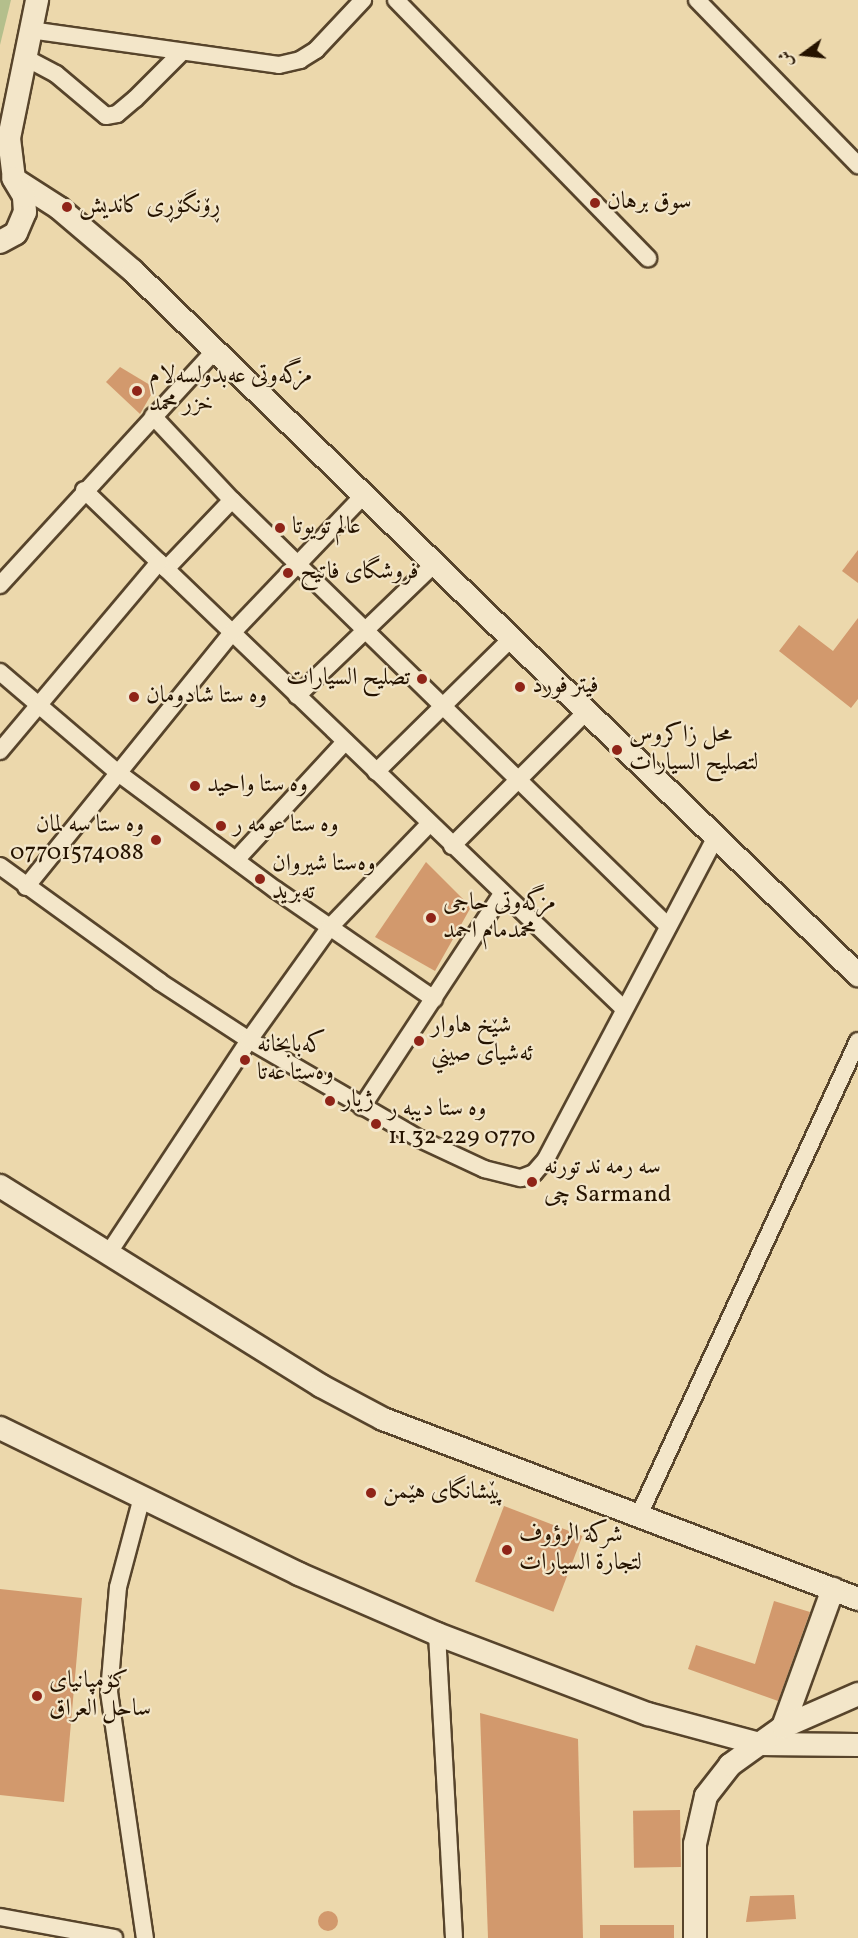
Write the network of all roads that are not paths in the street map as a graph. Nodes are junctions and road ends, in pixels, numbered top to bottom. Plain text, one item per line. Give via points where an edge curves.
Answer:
1 (26, 0) edge
2 (37, 0) edge
3 (363, 0) edge
4 (396, 0) edge
5 (697, 0) edge
6 (30, 30) junction
7 (180, 54) junction
8 (24, 57) junction
9 (0, 114) edge
10 (858, 165) edge
11 (10, 178) edge
12 (75, 221) junction
13 (21, 224) junction
14 (2, 246) edge
15 (648, 258) dead end
16 (216, 349) junction
17 (153, 416) junction
18 (84, 490) junction
19 (364, 495) junction
20 (232, 500) junction
21 (297, 563) junction
22 (435, 563) junction
23 (163, 566) junction
24 (0, 585) edge
25 (366, 630) junction
26 (232, 633) junction
27 (512, 638) junction
28 (0, 672) edge
29 (297, 696) junction
30 (441, 704) junction
31 (37, 705) junction
32 (587, 711) junction
33 (345, 742) junction
34 (0, 751) edge
35 (117, 772) junction
36 (376, 772) junction
37 (518, 779) junction
38 (429, 824) junction
39 (716, 837) junction
40 (453, 846) junction
41 (236, 861) junction
42 (0, 866) edge
43 (26, 887) junction
44 (502, 894) junction
45 (668, 926) junction
46 (330, 927) junction
47 (858, 975) edge
48 (434, 999) junction
49 (623, 1008) junction
50 (249, 1040) junction
51 (858, 1041) edge
52 (362, 1107) junction
53 (0, 1174) edge
54 (0, 1186) edge
55 (113, 1247) junction
56 (0, 1428) edge
57 (142, 1497) junction
58 (642, 1509) junction
59 (858, 1584) edge
60 (833, 1589) junction
61 (858, 1599) edge
62 (437, 1634) junction
63 (858, 1694) edge
64 (783, 1726) junction
65 (759, 1744) junction
66 (858, 1745) edge
67 (0, 1917) edge
68 (114, 1938) edge
69 (145, 1938) edge
70 (454, 1938) edge
71 (695, 1938) edge

1 - 9 street
2 - 6 street
3 - 7 street via 316,50 300,60 279,65
4 - 15 street
5 - 10 street
6 - 7 street
6 - 8 street
7 - 8 street via 135,99 117,114 106,116 56,74
8 - 11 street via 9,138
11 - 12 street
11 - 13 street via 25,204
12 - 13 street via 47,215
12 - 16 street
13 - 14 street
16 - 17 street
16 - 19 street
17 - 18 street
17 - 20 street
18 - 23 street
18 - 24 street
19 - 21 street
19 - 22 street
20 - 21 street
20 - 23 street
21 - 25 street
21 - 26 street
22 - 25 street
22 - 27 street
23 - 26 street
23 - 31 street
25 - 29 street
25 - 30 street
26 - 29 street
26 - 35 street
27 - 30 street
27 - 32 street
28 - 31 street
29 - 33 street
30 - 36 street
30 - 37 street
31 - 34 street
31 - 35 street
32 - 37 street
32 - 39 street
33 - 36 street
33 - 41 street
35 - 41 street
35 - 43 street
36 - 38 street
37 - 40 street
37 - 45 street
38 - 40 street
38 - 46 street
39 - 45 street
39 - 47 street
40 - 44 street
41 - 46 street
42 - 43 street
43 - 50 street
44 - 48 street
44 - 49 street
45 - 49 street
46 - 48 street
46 - 50 street
48 - 52 street
49 - 52 street via 546,1160 530,1176 510,1177 467,1162
50 - 52 street
50 - 55 street
51 - 58 street
53 - 55 street
54 - 55 street
55 - 58 street via 356,1399
56 - 57 street
57 - 62 street via 299,1574
57 - 69 street via 118,1587 109,1692
58 - 59 street
58 - 60 street
60 - 61 street
60 - 64 street
62 - 65 street via 648,1714
62 - 70 street
63 - 64 street
64 - 65 street
65 - 66 street
65 - 71 street via 730,1765 700,1810 692,1888
67 - 68 street

